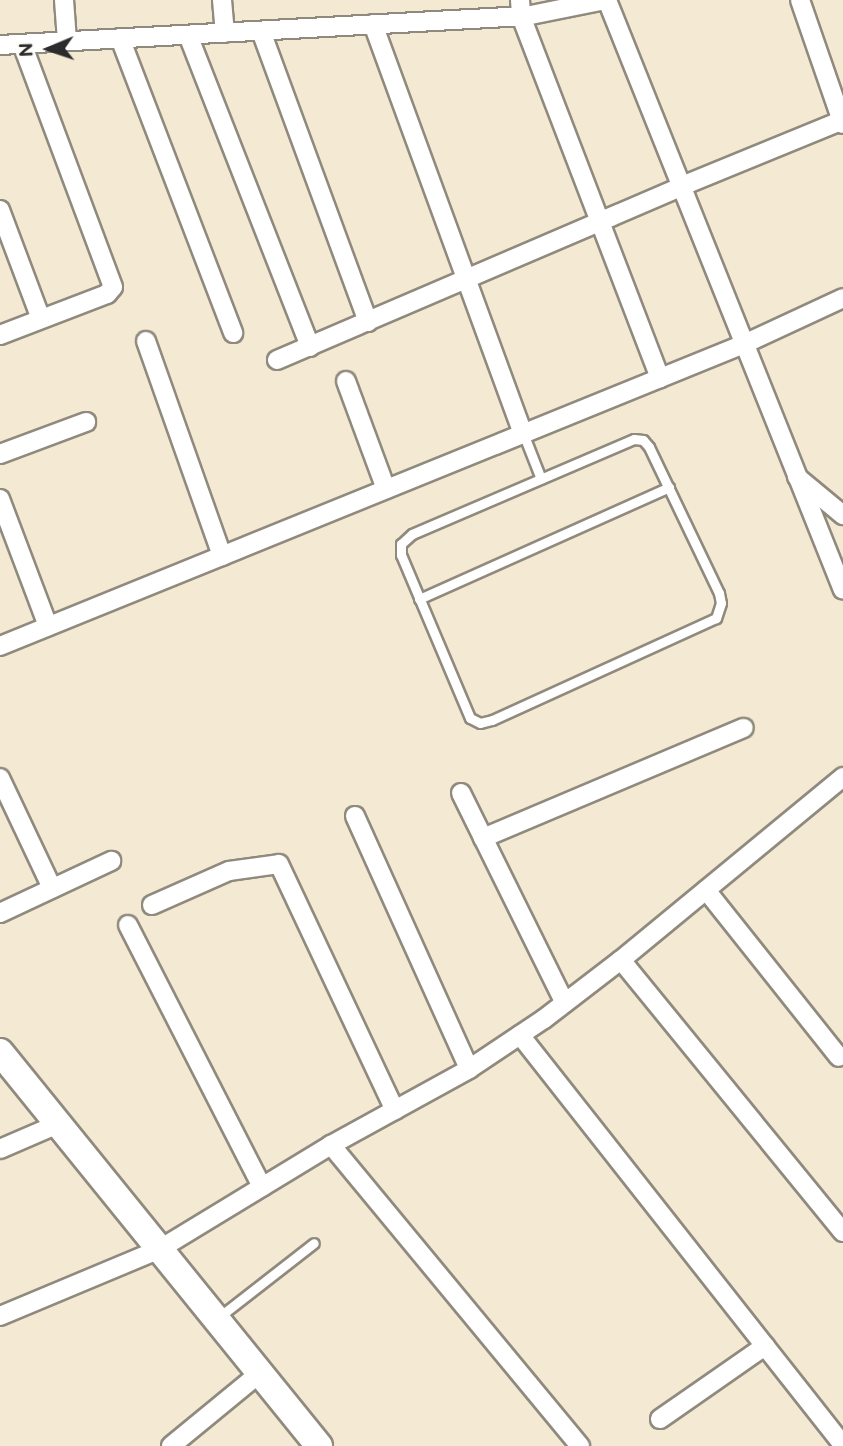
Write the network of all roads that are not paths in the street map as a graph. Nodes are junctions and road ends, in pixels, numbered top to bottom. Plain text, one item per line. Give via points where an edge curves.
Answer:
1 (64, 0) edge
2 (222, 0) edge
3 (606, 0) edge
4 (800, 0) edge
5 (521, 8) edge
6 (373, 24) junction
7 (261, 31) junction
8 (225, 33) junction
9 (188, 34) junction
10 (120, 38) junction
11 (67, 41) junction
12 (22, 44) junction
13 (0, 45) edge
14 (843, 122) edge
15 (682, 186) junction
16 (0, 210) edge
17 (599, 222) junction
18 (467, 280) junction
19 (843, 298) edge
20 (41, 319) junction
21 (368, 322) junction
22 (233, 333) dead end
23 (0, 335) edge
24 (146, 341) dead end
25 (744, 344) junction
26 (310, 346) junction
27 (278, 360) dead end
28 (660, 378) junction
29 (346, 381) dead end
30 (86, 422) dead end
31 (523, 433) junction
32 (0, 454) edge
33 (796, 476) junction
34 (541, 479) junction
35 (669, 487) junction
36 (386, 489) junction
37 (0, 499) edge
38 (843, 514) edge
39 (222, 556) junction
40 (843, 590) edge
41 (419, 599) junction
42 (48, 626) junction
43 (0, 646) edge
44 (744, 728) dead end
45 (843, 777) edge
46 (1, 780) edge
47 (461, 793) dead end
48 (355, 817) dead end
49 (483, 838) junction
50 (111, 861) dead end
51 (52, 888) junction
52 (706, 890) junction
53 (152, 905) dead end
54 (0, 913) edge
55 (128, 925) dead end
56 (621, 960) junction
57 (565, 1003) junction
58 (520, 1035) junction
59 (0, 1052) edge
60 (839, 1057) dead end
61 (469, 1069) junction
62 (395, 1110) junction
63 (58, 1124) junction
64 (331, 1145) junction
65 (0, 1149) edge
66 (262, 1187) junction
67 (843, 1232) edge
68 (314, 1243) dead end
69 (160, 1249) junction
70 (0, 1316) edge
71 (216, 1319) junction
72 (765, 1346) junction
73 (260, 1373) junction
74 (660, 1419) dead end
75 (843, 1445) edge
76 (171, 1446) edge
77 (319, 1446) edge
78 (580, 1446) edge

1 - 11 street
2 - 8 street
3 - 5 street
3 - 15 street
4 - 14 street
5 - 6 street
5 - 17 street
6 - 7 street
6 - 18 street
7 - 8 street
7 - 21 street
8 - 9 street
9 - 10 street
9 - 26 street
10 - 11 street
10 - 22 street
11 - 12 street
12 - 13 street
12 - 20 street via 113,287 107,294
14 - 15 street
15 - 17 street
15 - 25 street
16 - 20 street
17 - 18 street
17 - 28 street
18 - 21 street
18 - 31 street
19 - 25 street
20 - 23 street
21 - 26 street
24 - 39 street
25 - 28 street
25 - 33 street
26 - 27 street
28 - 31 street
29 - 36 street
30 - 32 street
31 - 34 lane
31 - 36 street
33 - 38 street
33 - 40 street
34 - 35 lane via 634,439 649,447
34 - 41 lane via 412,534 401,544
35 - 41 lane
35 - 41 lane via 719,593 716,618 492,720 480,723 470,718
36 - 39 street
37 - 42 street
39 - 42 street
42 - 43 street
44 - 49 street
45 - 52 street
46 - 51 street
47 - 49 street
48 - 61 street
49 - 57 street
50 - 51 street
51 - 54 street
52 - 56 street
52 - 60 street
53 - 62 street via 229,871 279,864
55 - 66 street
56 - 57 street
56 - 67 street
57 - 58 street
58 - 61 street
58 - 72 street
59 - 63 main road
61 - 62 street
62 - 64 street
63 - 65 street
63 - 69 main road
64 - 66 street
64 - 78 street
66 - 69 street
68 - 71 lane
69 - 70 street
69 - 71 main road
71 - 73 main road
72 - 74 street
72 - 75 street
73 - 76 street
73 - 77 main road

